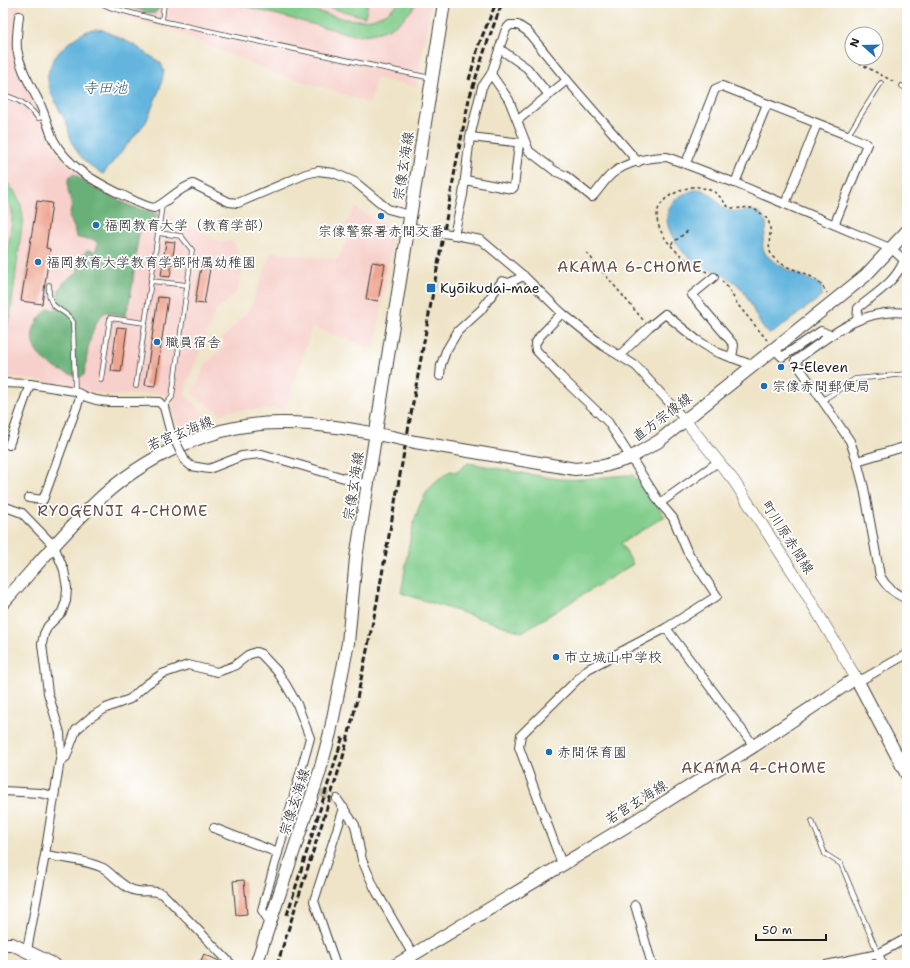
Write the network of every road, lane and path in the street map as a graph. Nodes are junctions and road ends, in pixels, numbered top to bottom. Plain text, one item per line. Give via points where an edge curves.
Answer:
1 (100, 3) edge
2 (164, 3) edge
3 (444, 3) edge
4 (19, 16) dead end
5 (162, 21) junction
6 (500, 49) junction
7 (865, 66) edge
8 (491, 74) junction
9 (432, 78) junction
10 (567, 80) junction
11 (881, 83) dead end
12 (902, 86) joint
13 (907, 89) edge
14 (3, 95) edge
15 (549, 95) junction
16 (767, 104) junction
17 (45, 117) junction
18 (518, 120) junction
19 (817, 124) junction
20 (848, 135) junction
21 (470, 137) junction
22 (522, 143) junction
23 (638, 162) junction
24 (686, 163) junction
25 (465, 180) junction
26 (735, 183) junction
27 (785, 204) junction
28 (162, 205) junction
29 (409, 221) junction
30 (835, 223) junction
31 (689, 230) dead end
32 (907, 231) edge
33 (158, 233) junction
34 (452, 234) junction
35 (671, 244) junction
36 (892, 249) junction
37 (587, 253) dead end
38 (524, 276) junction
39 (714, 277) junction
40 (151, 281) junction
41 (49, 285) dead end
42 (187, 285) junction
43 (832, 301) junction
44 (562, 313) junction
45 (907, 313) edge
46 (857, 320) junction
47 (145, 323) junction
48 (649, 327) junction
49 (830, 335) junction
50 (773, 348) junction
51 (620, 355) junction
52 (732, 358) junction
53 (752, 365) junction
54 (907, 374) edge
55 (440, 376) dead end
56 (101, 380) dead end
57 (3, 383) edge
58 (30, 384) junction
59 (136, 386) dead end
60 (78, 393) junction
61 (823, 400) junction
62 (164, 407) junction
63 (685, 420) junction
64 (377, 434) junction
65 (9, 445) dead end
66 (907, 446) edge
67 (630, 458) junction
68 (857, 461) junction
69 (718, 462) junction
70 (368, 485) junction
71 (29, 498) dead end
72 (660, 503) junction
73 (3, 506) edge
74 (54, 546) junction
75 (906, 598) edge
76 (3, 603) edge
77 (666, 628) junction
78 (907, 654) edge
79 (856, 678) junction
80 (754, 746) junction
81 (60, 762) junction
82 (907, 775) edge
83 (3, 791) edge
84 (54, 796) junction
85 (337, 799) tunnel mouth
86 (344, 808) junction
87 (812, 821) dead end
88 (214, 828) dead end
89 (278, 853) junction
90 (45, 855) junction
91 (562, 864) junction
92 (635, 905) dead end
93 (270, 924) junction
94 (907, 938) edge
95 (3, 944) edge
96 (27, 950) junction
97 (878, 954) junction
98 (411, 960) edge
99 (55, 965) edge
100 (232, 965) edge
101 (256, 965) edge
102 (336, 965) edge
103 (396, 965) edge
104 (652, 965) edge
105 (826, 965) edge
106 (883, 965) edge

1 - 5 lane
2 - 5 lane
3 - 9 main road, 宗像玄海線
4 - 17 street via 17,48 21,64
5 - 9 lane
6 - 8 street
6 - 10 street via 506,29 510,25 518,25 527,31
6 - 15 street via 528,68
7 - 12 path
8 - 18 street via 509,100
8 - 21 street via 482,87
9 - 29 main road, 宗像玄海線
10 - 15 street
10 - 23 street
11 - 20 lane
12 - 13 lane
14 - 17 lane via 22,102 31,108 38,118
15 - 18 street
16 - 19 street
16 - 24 street via 722,86 715,89
16 - 26 street
17 - 28 street via 61,152 87,176 147,207
18 - 22 street
19 - 20 street
19 - 27 street
20 - 30 street via 867,144
21 - 22 street
21 - 25 street
22 - 23 street via 529,151 592,197 612,173
22 - 25 street via 512,189
23 - 24 street via 655,157 667,157
24 - 26 street
25 - 34 street
26 - 27 street
27 - 30 street
28 - 29 street via 185,186 193,184 228,202 238,202 318,171 334,173 355,182 388,209
28 - 33 lane
29 - 34 street, bridge via 429,231
29 - 64 main road, 宗像玄海線
30 - 36 street
31 - 35 path
32 - 36 main road, 直方宗像線
33 - 40 lane
33 - 42 lane via 181,236 192,250
34 - 38 street via 481,240
35 - 39 path via 686,261
35 - 43 path via 659,230 657,221 660,205 674,193 687,187 702,187 718,195 727,206 752,208 766,217 771,230 771,255 776,260 814,278
36 - 43 main road, 直方宗像線 via 865,276
36 - 46 street via 904,260 901,268 883,289 858,308
37 - 48 path
38 - 44 street
38 - 55 street via 509,284 502,281 481,310 458,331 446,351
39 - 50 path via 725,283 738,305
39 - 52 street via 692,294 734,345
40 - 42 lane
40 - 47 lane
41 - 60 lane via 48,296 52,303 73,322
42 - 62 lane via 172,397
43 - 50 main road, 直方宗像線
44 - 51 street via 602,345
44 - 67 street via 540,336 535,344 536,350 608,422
45 - 46 street via 881,312
46 - 49 street
47 - 56 lane via 110,318
47 - 59 lane
48 - 51 street
48 - 52 street via 665,314 697,340
49 - 50 street via 821,331 782,357
49 - 61 street via 795,361
50 - 53 main road, 直方宗像線
51 - 63 street via 636,366
52 - 53 street
53 - 63 main road, 直方宗像線
54 - 61 lane via 855,379
57 - 58 street
58 - 60 street
58 - 65 street
60 - 62 street via 109,403 159,402
60 - 71 street via 43,500
61 - 68 street via 850,441
62 - 70 street, bridge via 170,430 190,466 209,469 242,456 262,454
63 - 67 main road, 直方宗像線 via 659,441
63 - 69 main road, 町川原赤間線
64 - 67 main road, 直方宗像線, bridge via 575,469 604,466
64 - 70 main road, 宗像玄海線
64 - 74 main road, 若宮玄海線 via 284,423 252,425 195,440 167,452 120,482 95,502
66 - 68 street
67 - 72 street
68 - 75 street via 880,576 893,593
69 - 72 street
69 - 79 main road, 町川原赤間線 via 734,481 803,588
70 - 93 main road, 宗像玄海線 via 356,558 348,643 330,733
72 - 77 street via 673,518 687,551 716,596
73 - 74 street via 22,513
74 - 76 main road, 若宮玄海線
74 - 81 street via 64,570 66,601 62,612 48,626 42,644 48,693 60,734
77 - 80 street
77 - 91 street via 588,670 521,735 519,747
78 - 79 street via 863,679
79 - 80 main road, 若宮玄海線
79 - 82 main road
80 - 91 main road, 若宮玄海線
81 - 84 street
81 - 89 street via 66,757 76,730 91,717 130,699 162,674 188,665 217,672 234,666 248,655 256,652 261,654 286,685 297,704 310,738
83 - 84 street
84 - 90 street
85 - 86 street
86 - 98 street via 355,825 362,860
86 - 102 street via 314,902
87 - 97 lane via 825,854 841,864
88 - 89 street
89 - 93 street via 262,910
90 - 96 street
90 - 100 street via 92,863 132,890 153,890 163,894
91 - 98 main road, 若宮玄海線
92 - 104 street
93 - 101 main road, 宗像玄海線
94 - 97 street
95 - 96 main road via 12,944
96 - 99 main road
97 - 105 street
97 - 106 street
98 - 103 main road, 若宮玄海線

